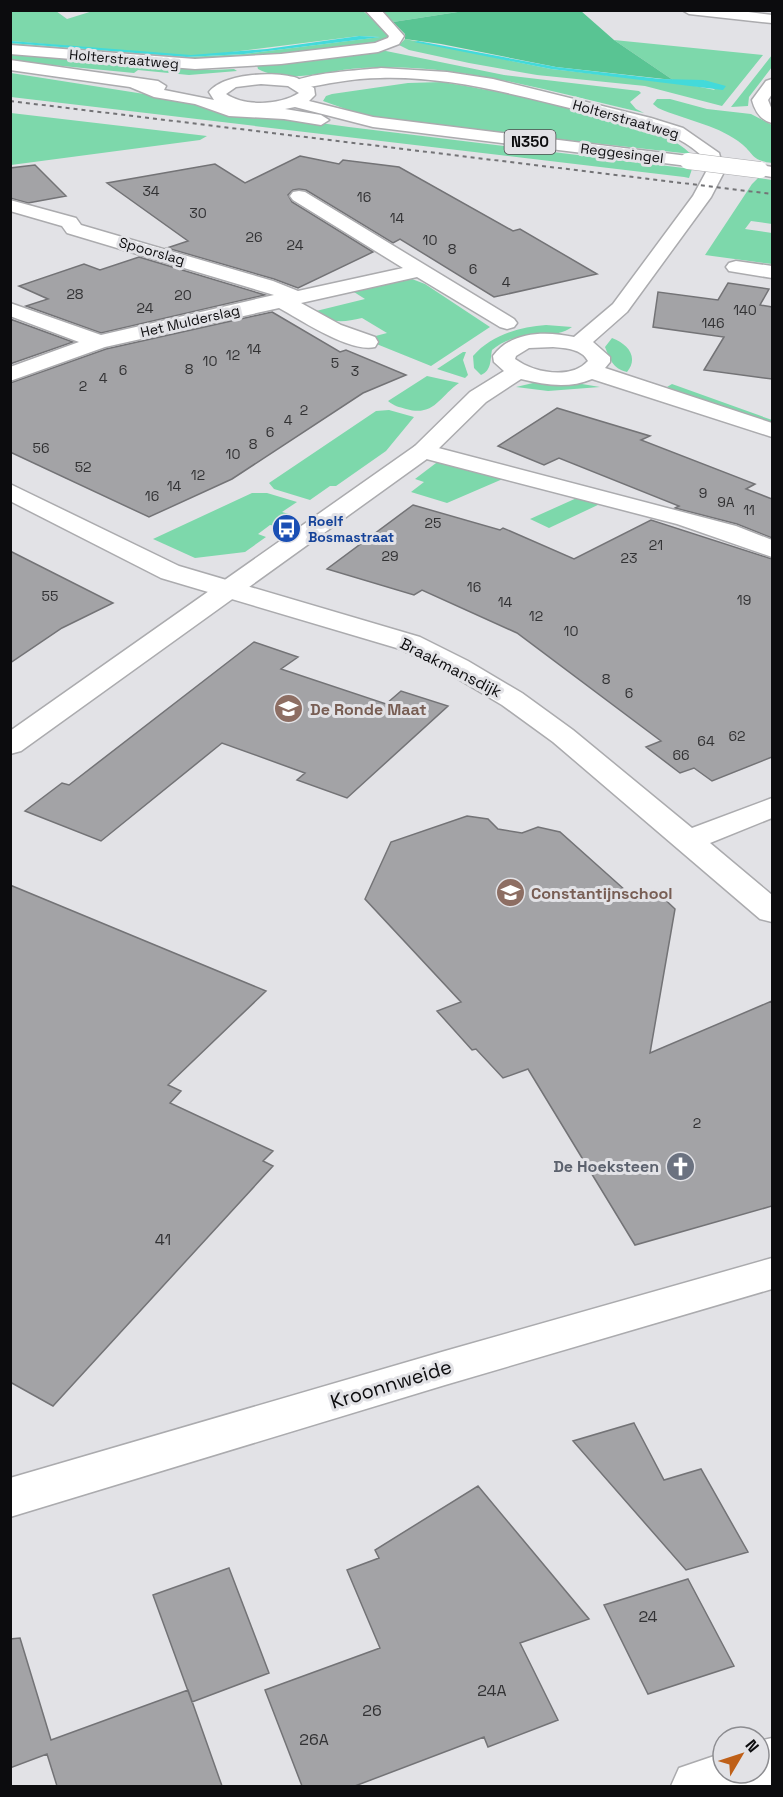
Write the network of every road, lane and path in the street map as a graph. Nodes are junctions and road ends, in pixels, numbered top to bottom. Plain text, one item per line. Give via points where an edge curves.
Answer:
1 (372, 10) edge
2 (689, 10) edge
3 (772, 18) edge
4 (10, 49) edge
5 (239, 62) junction
6 (10, 65) edge
7 (261, 79) junction
8 (136, 84) junction
9 (299, 84) junction
10 (772, 84) edge
11 (217, 92) junction
12 (296, 102) junction
13 (772, 118) edge
14 (374, 122) junction
15 (766, 171) edge
16 (299, 196) dead end
17 (10, 205) edge
18 (736, 267) dead end
19 (420, 270) junction
20 (772, 272) edge
21 (288, 299) junction
22 (10, 309) edge
23 (507, 323) dead end
24 (99, 342) junction
25 (367, 342) dead end
26 (579, 344) junction
27 (591, 371) junction
28 (518, 372) junction
29 (10, 375) edge
30 (772, 430) edge
31 (423, 451) junction
32 (10, 491) edge
33 (772, 549) edge
34 (231, 588) junction
35 (10, 746) edge
36 (772, 807) edge
37 (688, 841) junction
38 (772, 912) edge
39 (772, 1274) edge
40 (10, 1498) edge

1 - 5 street, Holterstraatweg via 397,36 394,41 378,47
2 - 3 street
4 - 5 street, Holterstraatweg via 167,63
5 - 7 street
6 - 8 street, Holterstraatweg / N350
7 - 9 street, Holterstraatweg
7 - 11 street via 232,83
8 - 11 street, Holterstraatweg / N350
8 - 14 street, N350 via 229,111 333,122
9 - 12 street via 308,91
9 - 26 street, Holterstraatweg via 381,73 482,82 645,122 677,132 706,150 715,172 702,197 620,308
10 - 13 street via 760,100
11 - 12 street via 221,99 241,105
12 - 14 street, Reggesingel / N350
14 - 15 street, Reggesingel / N350, bridge
16 - 19 street
17 - 21 street, Spoorslag via 69,222 74,229 266,285
18 - 20 street
19 - 21 street
19 - 23 street
21 - 24 street, Het Mulderslag
21 - 25 street, Spoorslag via 334,329
22 - 24 street
24 - 29 street, Het Mulderslag
26 - 27 street via 599,357
26 - 28 street via 546,340 518,345 504,356 505,362
27 - 28 street via 550,378
27 - 30 street
28 - 31 street via 478,397
31 - 33 street via 686,519
31 - 34 street
32 - 34 street, Braakmansdijk via 170,572
34 - 35 street
34 - 37 street, Braakmansdijk via 410,643 458,667 563,736
36 - 37 street
37 - 38 street, Braakmansdijk
39 - 40 street, Kroonnweide

